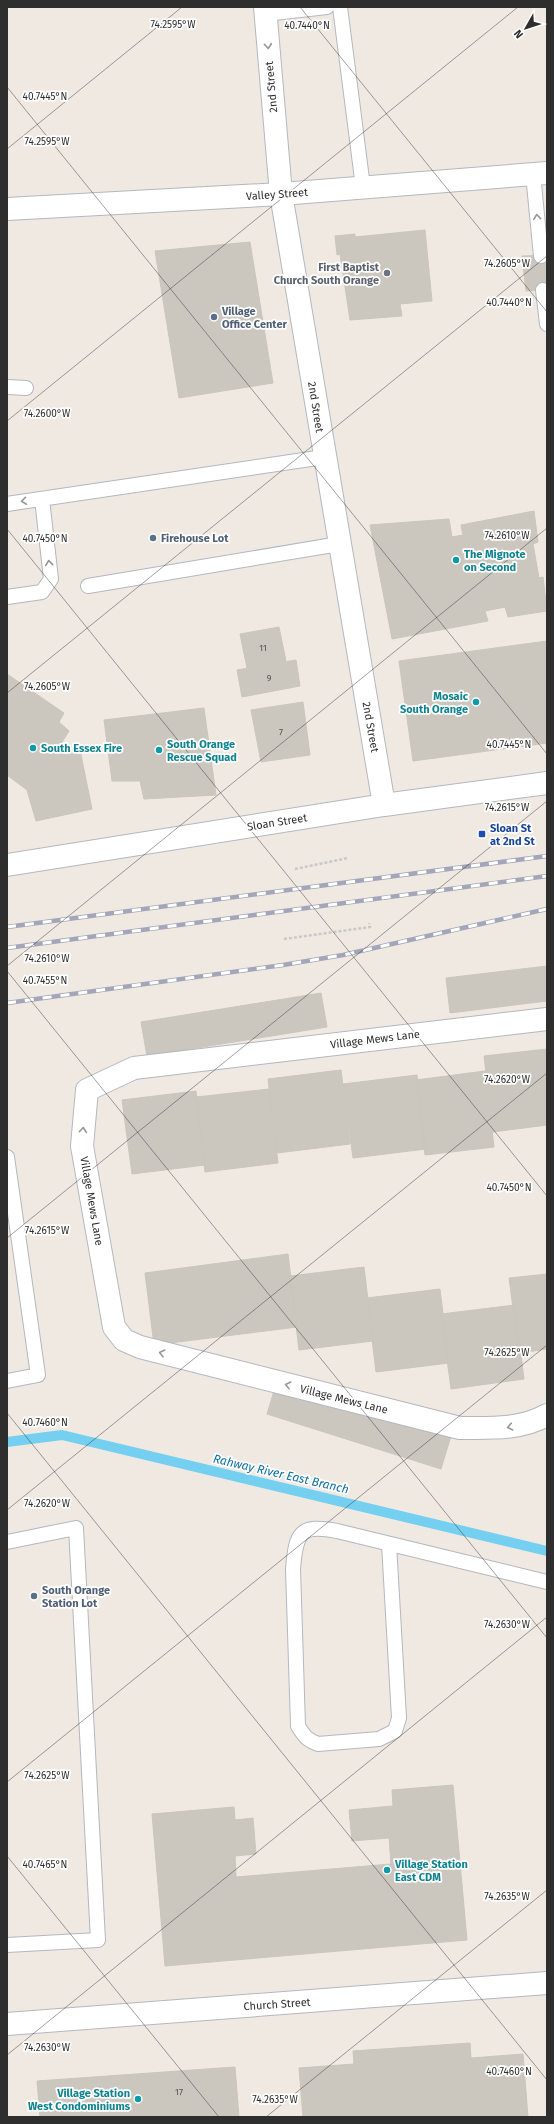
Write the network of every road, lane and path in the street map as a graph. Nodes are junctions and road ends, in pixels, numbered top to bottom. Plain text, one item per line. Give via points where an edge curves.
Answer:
1 (326, 7) edge
2 (340, 7) edge
3 (265, 10) edge
4 (540, 173) edge
5 (363, 187) junction
6 (280, 194) junction
7 (7, 208) edge
8 (541, 256) dead end
9 (543, 290) dead end
10 (547, 324) edge
11 (7, 387) edge
12 (26, 388) dead end
13 (324, 457) junction
14 (42, 499) junction
15 (7, 504) edge
16 (339, 544) junction
17 (88, 586) dead end
18 (7, 597) edge
19 (547, 784) edge
20 (384, 805) junction
21 (348, 858) dead end
22 (7, 865) edge
23 (295, 869) dead end
24 (369, 923) dead end
25 (284, 939) dead end
26 (547, 1019) edge
27 (7, 1157) edge
28 (7, 1381) edge
29 (547, 1415) edge
30 (7, 1542) edge
31 (389, 1544) junction
32 (547, 1582) edge
33 (7, 1945) edge
34 (547, 1984) edge
35 (7, 2024) edge

1 - 3 lane
2 - 5 lane
3 -> 6 street, 2nd Street
4 - 5 street, Valley Street
8 -> 4 lane
5 - 6 street, Valley Street
6 - 7 street, Valley Street
6 - 13 street, 2nd Street
9 - 10 lane
11 - 12 lane
13 - 14 lane
13 - 16 street, 2nd Street
14 -> 15 lane
18 -> 14 lane via 42,592 51,579
16 - 17 lane
16 - 20 street, 2nd Street
19 - 20 street, Sloan Street
20 - 22 street, Sloan Street
21 - 23 path
24 - 25 path via 370,927
29 -> 26 street, Village Mews Lane via 538,1420 505,1428 460,1428 147,1349 124,1340 114,1327 82,1146 87,1090 134,1068
27 - 28 lane via 38,1375
30 - 33 lane via 76,1528 98,1940
31 - 31 lane via 318,1528 308,1529 298,1538 294,1549 293,1569 298,1726 309,1741 318,1744 379,1739 394,1731 399,1718
31 - 32 lane
34 - 35 street, Church Street

